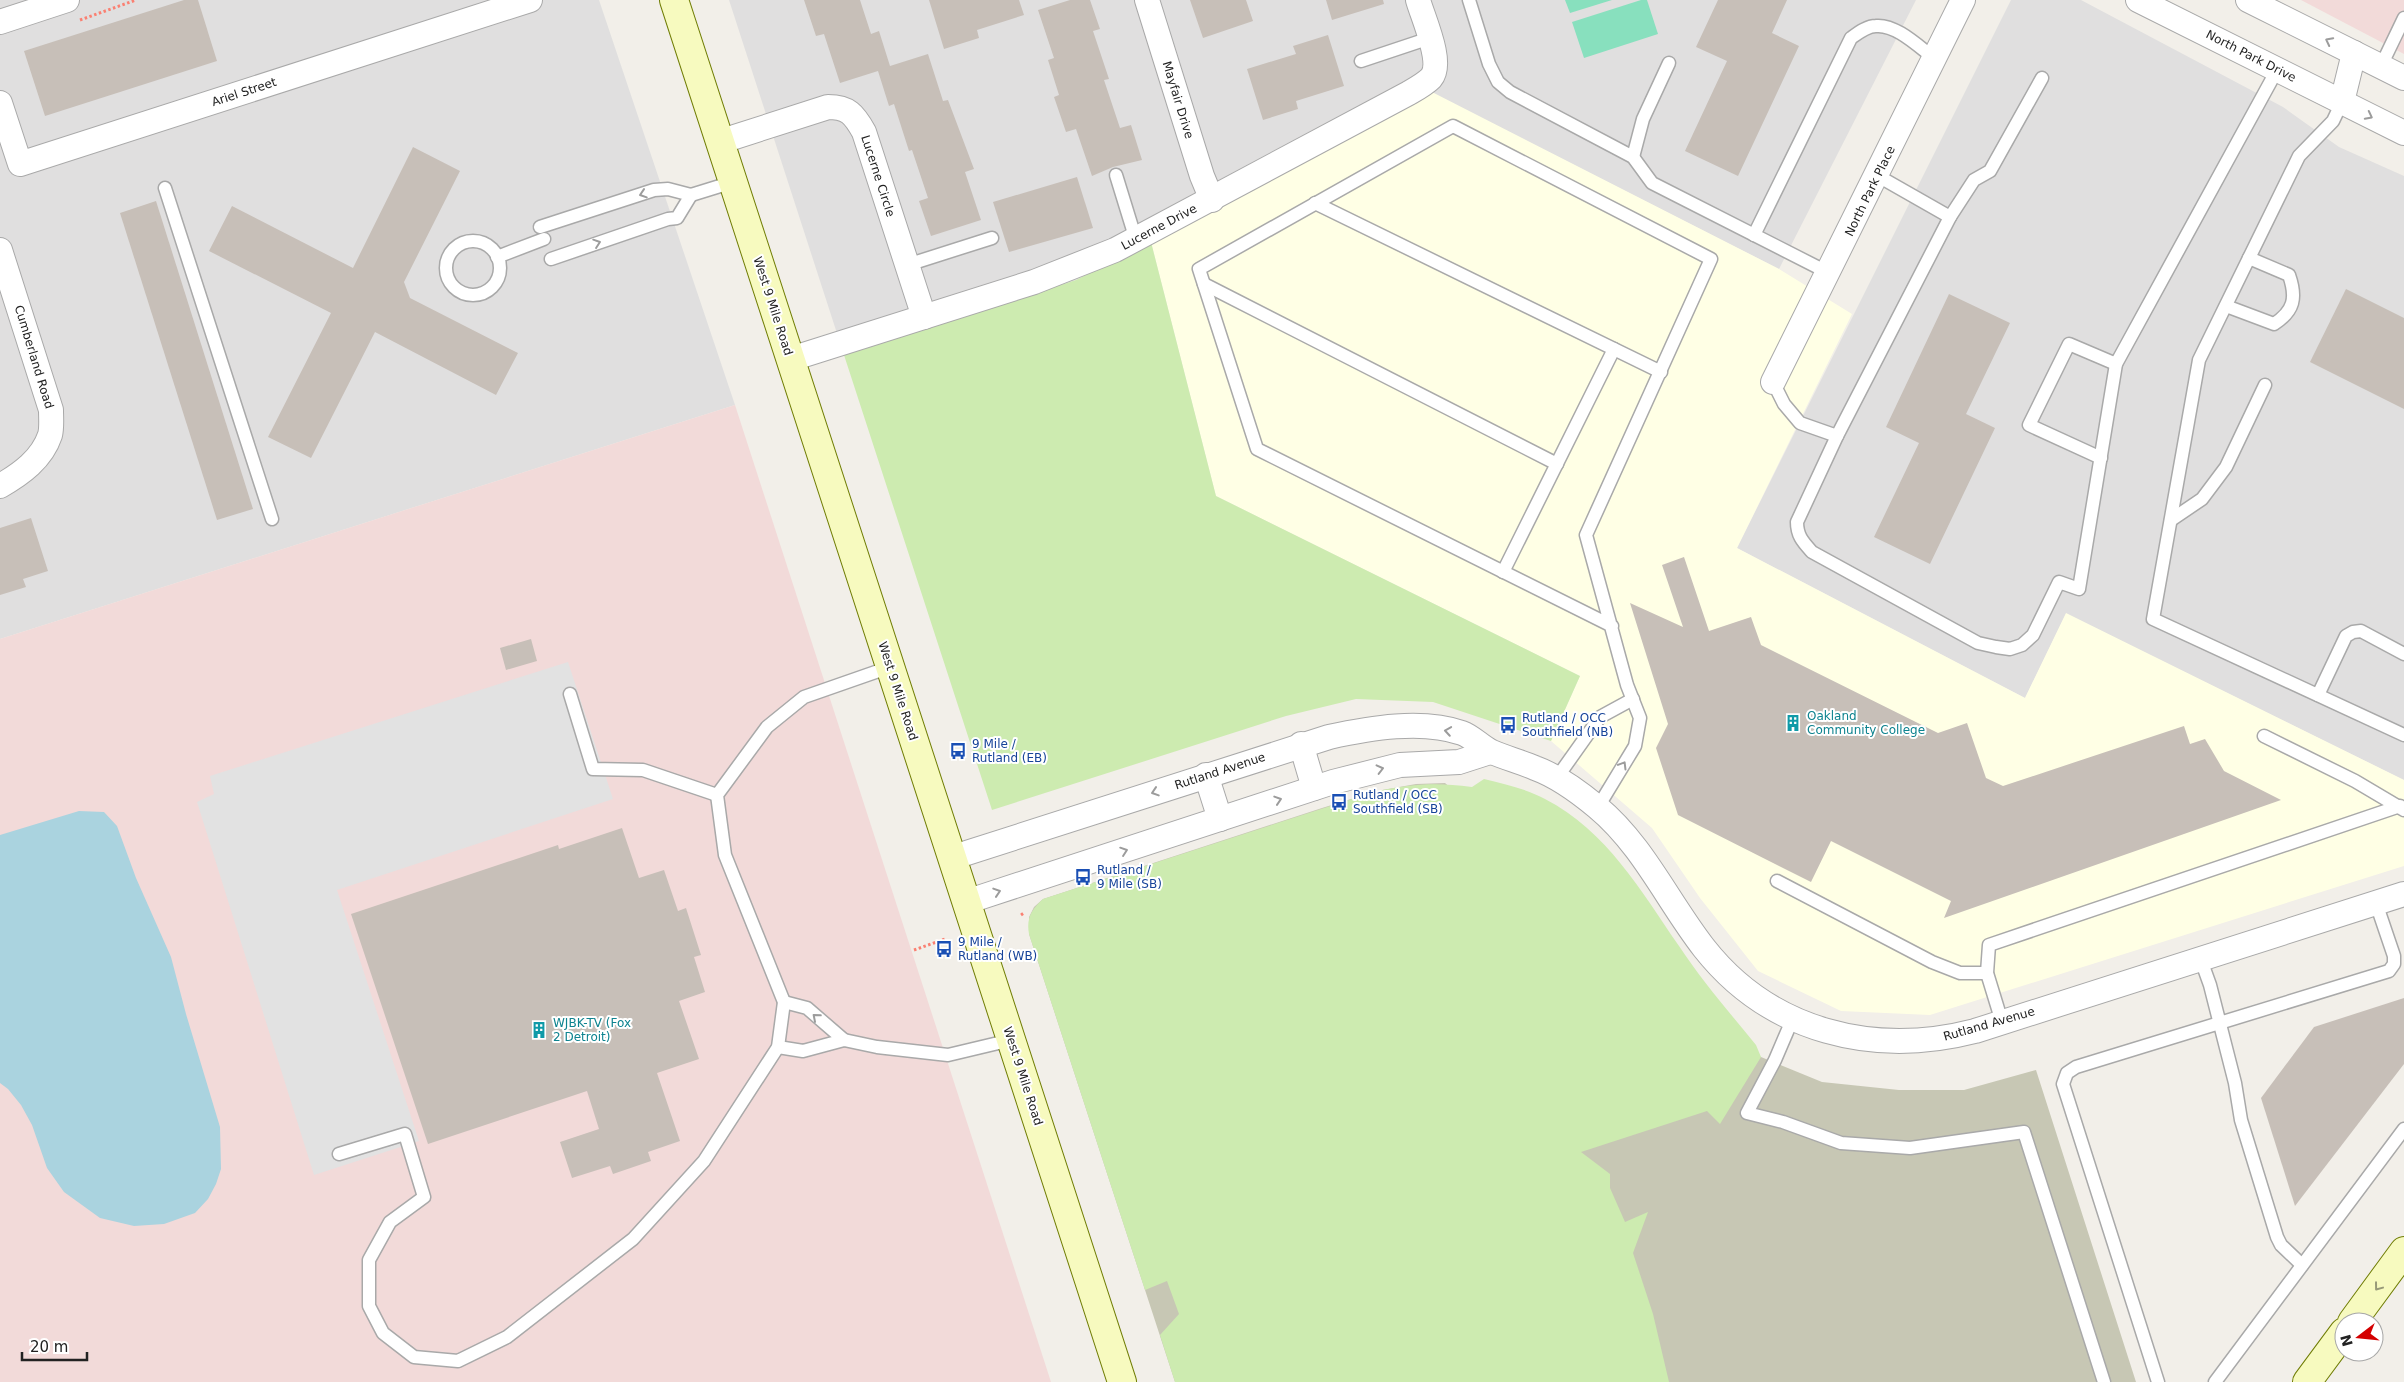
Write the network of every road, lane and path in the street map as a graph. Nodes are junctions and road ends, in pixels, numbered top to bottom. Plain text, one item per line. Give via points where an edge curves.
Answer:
1 (67, 0) edge
2 (530, 0) edge
3 (674, 0) edge
4 (1148, 0) edge
5 (1418, 0) edge
6 (1469, 0) edge
7 (1963, 0) edge
8 (2138, 0) edge
9 (2248, 0) edge
10 (2167, 5) edge
11 (2404, 18) edge
12 (0, 22) edge
13 (1430, 38) junction
14 (2354, 53) junction
15 (1934, 58) junction
16 (1361, 61) dead end
17 (1669, 63) dead end
18 (2381, 66) junction
19 (2277, 70) junction
20 (2042, 78) dead end
21 (2404, 78) edge
22 (2342, 102) junction
23 (0, 103) edge
24 (2404, 133) edge
25 (719, 142) junction
26 (1633, 157) junction
27 (1116, 175) dead end
28 (1878, 176) junction
29 (733, 182) junction
30 (165, 188) dead end
31 (690, 195) junction
32 (1212, 200) junction
33 (1316, 203) junction
34 (1950, 217) junction
35 (1754, 235) junction
36 (992, 238) dead end
37 (1136, 240) junction
38 (0, 250) edge
39 (498, 257) junction
40 (2249, 258) junction
41 (551, 259) dead end
42 (907, 265) junction
43 (1829, 273) junction
44 (1204, 284) junction
45 (2226, 306) junction
46 (924, 317) junction
47 (1614, 349) junction
48 (791, 359) junction
49 (2116, 364) junction
50 (1661, 372) junction
51 (1773, 382) joint
52 (2265, 385) dead end
53 (1837, 436) junction
54 (2101, 458) junction
55 (1557, 464) junction
56 (0, 486) edge
57 (272, 519) dead end
58 (2171, 520) junction
59 (1503, 572) junction
60 (1612, 626) junction
61 (2404, 654) edge
62 (890, 667) junction
63 (570, 694) dead end
64 (2318, 695) junction
65 (1633, 699) junction
66 (2404, 735) edge
67 (2264, 736) dead end
68 (1301, 744) junction
69 (1490, 752) junction
70 (1206, 775) junction
71 (1556, 779) junction
72 (1314, 788) junction
73 (717, 794) junction
74 (1598, 807) junction
75 (2402, 808) edge
76 (1220, 819) junction
77 (951, 858) junction
78 (1776, 881) dead end
79 (2404, 894) edge
80 (966, 902) junction
81 (2376, 903) junction
82 (945, 939) dead end
83 (914, 950) dead end
84 (2201, 960) junction
85 (2404, 968) edge
86 (2389, 971) junction
87 (1987, 973) junction
88 (784, 1002) junction
89 (1793, 1018) junction
90 (2002, 1022) junction
91 (2221, 1024) junction
92 (844, 1040) junction
93 (1011, 1040) junction
94 (778, 1047) junction
95 (2404, 1129) edge
96 (338, 1154) dead end
97 (2404, 1251) edge
98 (2302, 1265) junction
99 (2359, 1312) edge
100 (2334, 1346) edge
101 (1122, 1382) edge
102 (2104, 1382) edge
103 (2158, 1382) edge
104 (2215, 1382) edge
105 (2307, 1382) edge

1 - 12 street
2 - 23 street, Ariel Street via 20,164
3 - 25 main road, West 9 Mile Road
4 - 32 street, Mayfair Drive
5 - 13 street, Lucerne Drive
6 - 26 lane via 1498,82 1510,92
7 - 15 street, North Park Place
8 - 10 street, North Park Drive
14 -> 9 street
10 - 19 street, North Park Drive
11 - 18 lane
13 - 16 lane
13 - 32 street, Lucerne Drive via 1436,69 1422,85
14 - 18 street
14 - 22 street
15 - 28 street, North Park Place
15 - 35 lane via 1890,28 1876,26 1851,38
17 - 26 lane via 1643,119
18 - 21 street
19 - 22 street, North Park Drive
19 - 49 lane
20 - 34 lane via 1990,170 1974,180
22 -> 24 street, North Park Drive
22 - 40 lane via 2333,121 2299,156
25 - 29 main road, West 9 Mile Road
25 - 42 street, Lucerne Circle via 828,107 841,107 855,117 864,132
26 - 35 lane via 1652,183
27 - 37 lane
28 - 34 lane
28 - 43 street, North Park Place
29 - 31 lane
29 - 48 main road, West 9 Mile Road
30 - 57 lane
31 -> 39 lane via 668,189 654,190 542,233
41 -> 31 lane via 677,218
32 - 37 street, Lucerne Drive
33 - 44 lane via 1199,269
33 - 47 lane
33 - 50 lane via 1453,126 1711,259
34 - 53 lane
35 - 43 lane
36 - 42 lane
37 - 46 street, Lucerne Drive via 1063,272
38 - 56 street, Cumberland Road via 51,410 50,435 34,462
39 - 39 lane via 484,243 475,241 456,246 446,261 448,280 459,292 476,296 484,293 497,282 500,274
40 - 45 lane
40 - 45 lane via 2288,275 2293,287 2293,303 2285,317 2274,324
42 - 46 street, Lucerne Circle
43 - 51 street, North Park Place
44 - 55 lane
44 - 59 lane via 1257,450
45 - 58 lane via 2199,360
46 - 48 street, Lucerne Drive
47 - 50 lane
47 - 55 lane
48 - 62 main road, West 9 Mile Road
49 - 54 lane
49 - 54 lane via 2069,344 2029,425
50 - 60 lane via 1586,535
51 - 53 lane via 1784,404 1800,423
52 - 58 lane via 2226,467 2202,500
53 - 54 lane via 1797,522 1797,533 1803,542 1812,552 1978,643 2010,649 2022,645 2033,635 2059,582 2079,589
55 - 59 lane
58 - 64 lane via 2153,619
59 - 60 lane
60 - 65 lane
61 - 64 lane via 2361,631 2353,632 2346,636
62 - 73 lane via 804,697 767,728
62 - 77 main road, West 9 Mile Road
63 - 73 lane via 593,769 643,770
64 - 66 lane
65 - 71 lane via 1600,717
74 -> 65 lane via 1635,746 1640,718
67 - 75 lane
69 -> 68 street, Rutland Avenue via 1463,733 1423,727 1378,728
68 - 70 street, Rutland Avenue
68 - 72 street
69 - 71 street, Rutland Avenue via 1537,768
72 -> 69 street via 1400,764 1459,762
70 - 76 street
70 -> 77 street, Rutland Avenue
71 - 74 street, Rutland Avenue
76 -> 72 street
73 - 88 lane via 725,855
74 - 89 street, Rutland Avenue via 1643,858 1703,947 1721,968 1757,998
75 - 87 lane via 1989,945
80 -> 76 street
77 - 80 main road, West 9 Mile Road
78 - 87 lane via 1932,962 1960,973
79 - 81 street, Rutland Avenue
80 - 93 main road, West 9 Mile Road
81 - 84 street, Rutland Avenue
81 - 86 lane via 2394,956 2394,964
82 - 83 path
84 - 90 street, Rutland Avenue
84 - 91 lane
85 - 86 lane
86 - 91 lane
87 - 90 lane
92 -> 88 lane via 807,1008
88 - 94 lane
89 - 90 street, Rutland Avenue via 1853,1039 1902,1042 1952,1037
89 - 102 lane via 1747,1113 1841,1142 1910,1148 2024,1132
91 - 98 lane via 2241,1120 2278,1238
91 - 103 lane via 2076,1067 2067,1073 2063,1084
92 - 93 lane via 948,1055
92 - 94 lane via 803,1051
93 - 101 main road, West 9 Mile Road
94 - 96 lane via 704,1160 633,1239 507,1337 458,1361 414,1357 383,1333 369,1306 369,1260 390,1222 424,1197 405,1134
95 - 98 lane
97 -> 99 main road
98 - 104 lane
100 - 105 main road

